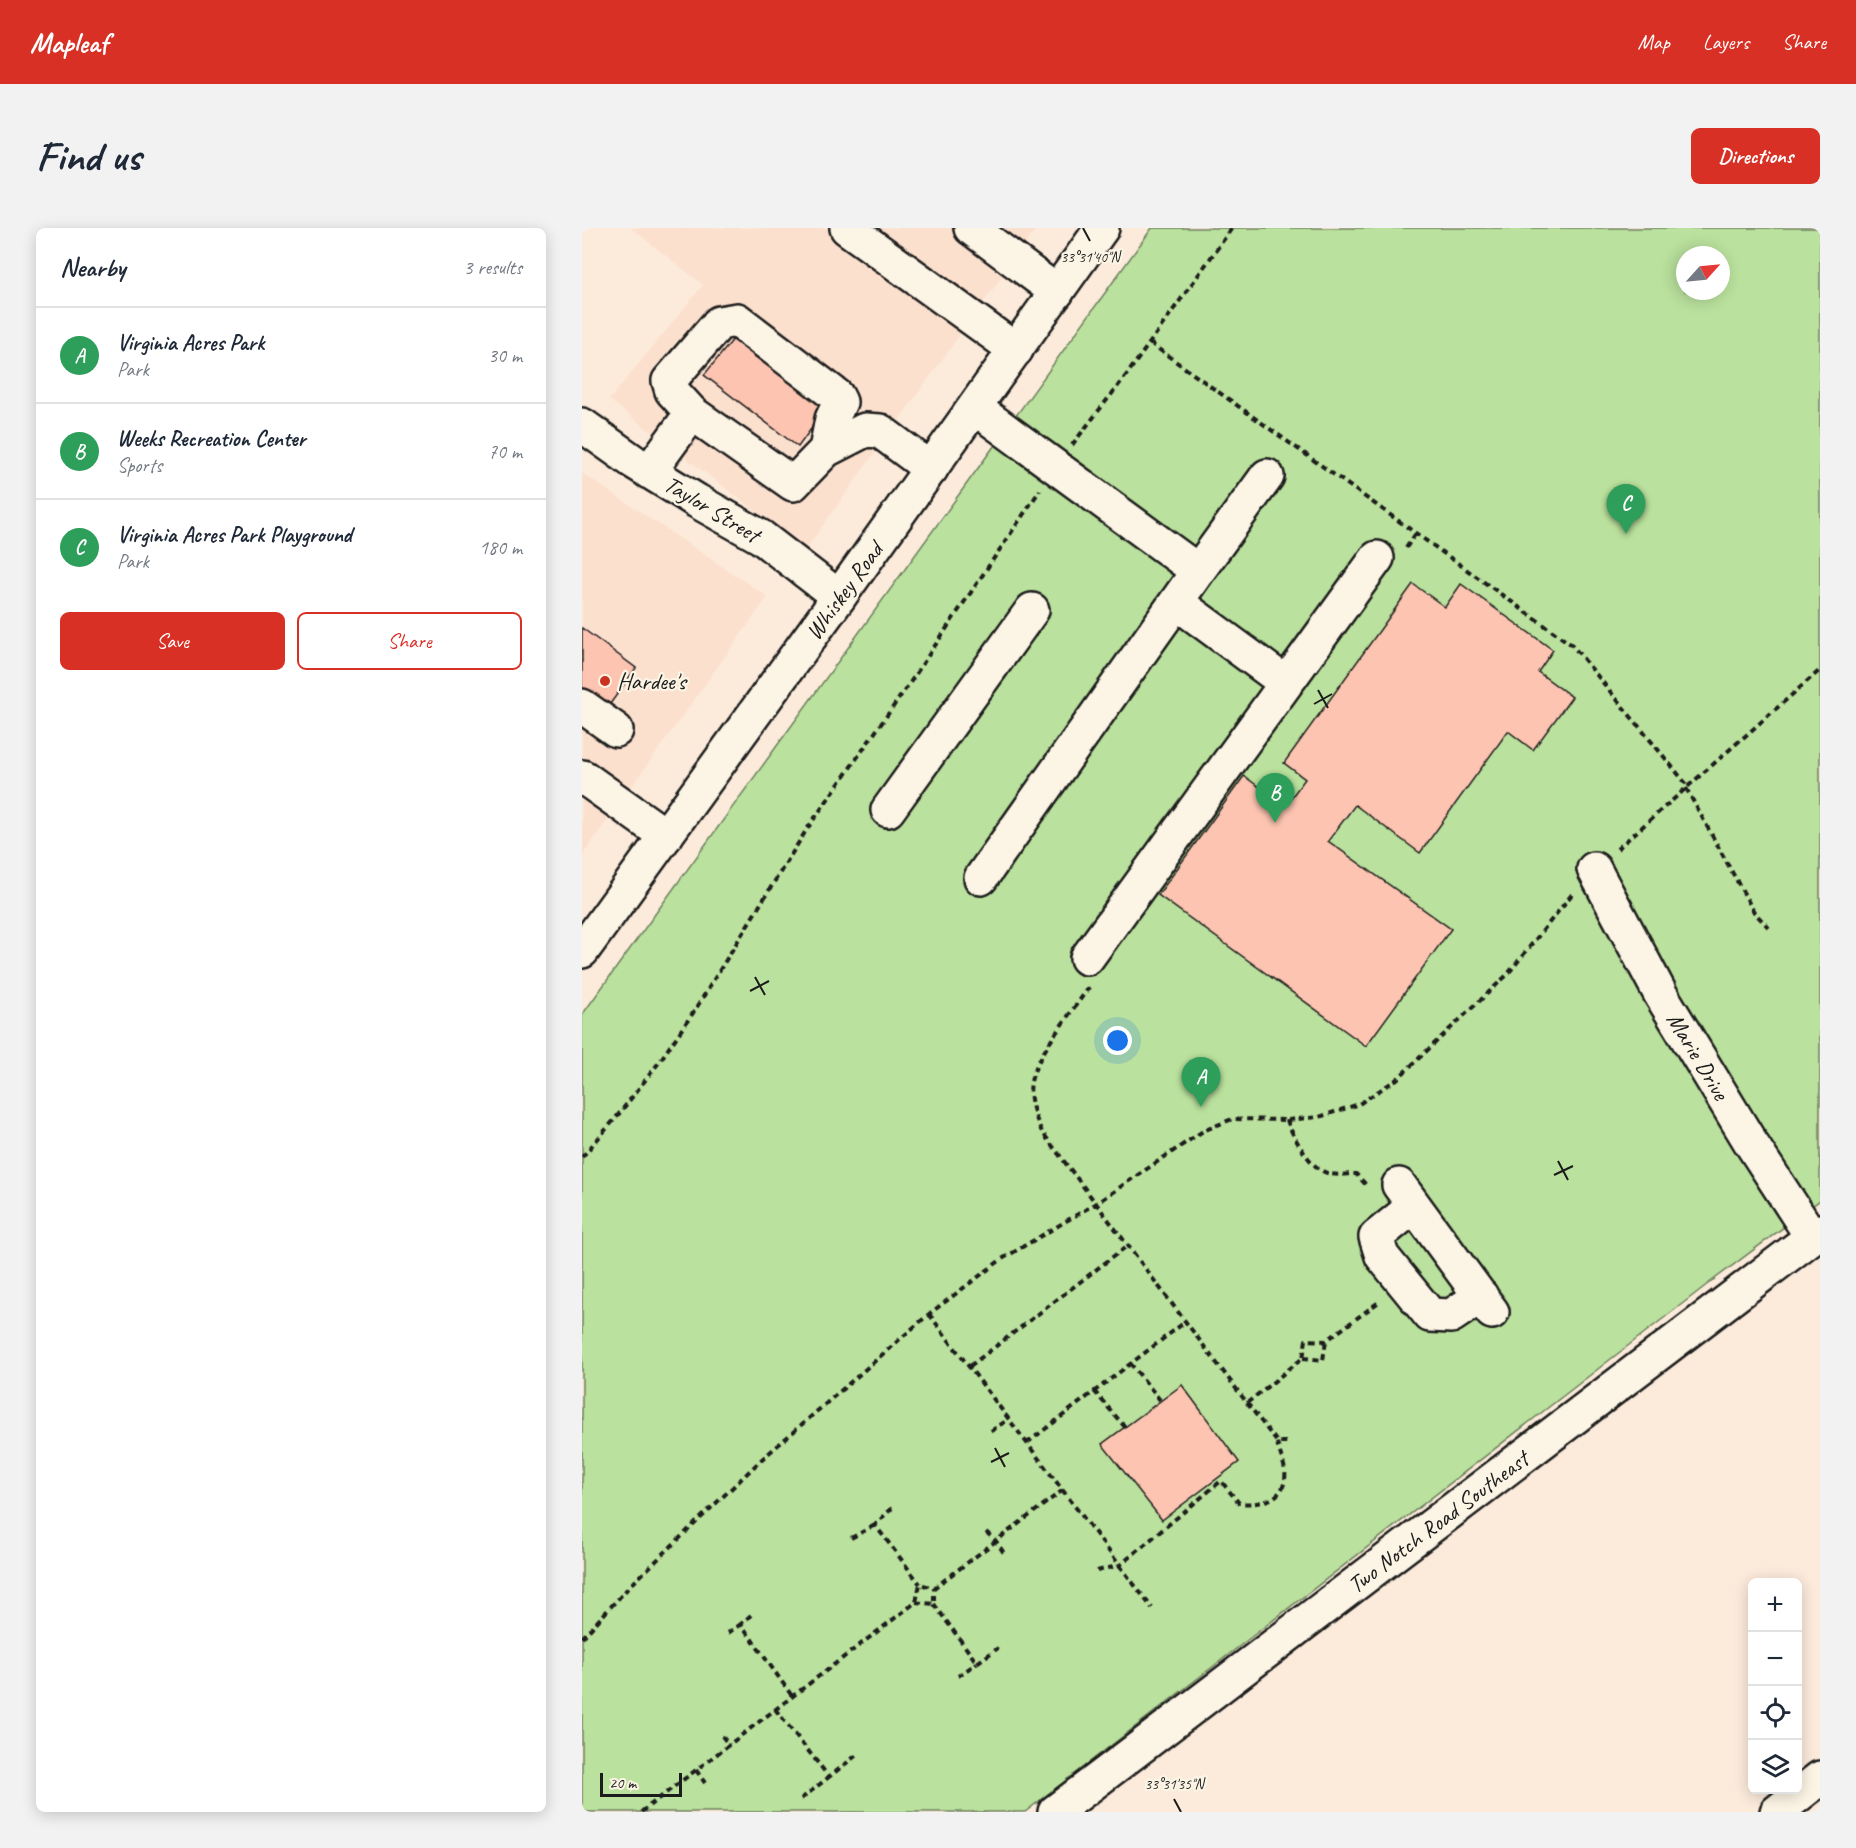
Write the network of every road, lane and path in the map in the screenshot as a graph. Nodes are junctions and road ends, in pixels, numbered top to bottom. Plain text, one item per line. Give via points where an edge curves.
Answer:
1 (847, 228) edge
2 (971, 228) edge
3 (1102, 228) edge
4 (1232, 228) edge
5 (1057, 292) junction
6 (1150, 343) junction
7 (1016, 350) junction
8 (975, 408) junction
9 (692, 413) junction
10 (582, 425) edge
11 (826, 450) junction
12 (1056, 466) junction
13 (931, 469) junction
14 (650, 472) junction
15 (1267, 476) dead end
16 (1416, 533) junction
17 (1390, 555) joint
18 (1197, 571) junction
19 (839, 597) junction
20 (1176, 602) junction
21 (1032, 610) dead end
22 (1820, 670) edge
23 (1286, 683) junction
24 (582, 706) edge
25 (616, 730) dead end
26 (583, 777) edge
27 (1687, 787) junction
28 (888, 810) dead end
29 (666, 836) junction
30 (1594, 869) junction
31 (981, 878) dead end
32 (1769, 928) dead end
33 (582, 951) edge
34 (1090, 971) joint
35 (582, 1157) edge
36 (1095, 1204) junction
37 (1816, 1234) edge
38 (1127, 1246) junction
39 (1387, 1295) dead end
40 (1486, 1304) joint
41 (929, 1314) junction
42 (1185, 1322) junction
43 (1326, 1341) junction
44 (1302, 1358) junction
45 (1130, 1364) junction
46 (969, 1366) junction
47 (1094, 1391) junction
48 (1161, 1400) dead end
49 (1247, 1403) junction
50 (1009, 1419) junction
51 (1125, 1427) dead end
52 (991, 1431) dead end
53 (1276, 1442) junction
54 (1289, 1442) dead end
55 (1027, 1443) junction
56 (1063, 1490) junction
57 (892, 1508) dead end
58 (875, 1525) junction
59 (986, 1532) dead end
60 (851, 1538) dead end
61 (996, 1541) junction
62 (1004, 1553) dead end
63 (1120, 1565) junction
64 (1097, 1571) dead end
65 (920, 1584) junction
66 (934, 1588) junction
67 (915, 1602) junction
68 (934, 1604) junction
69 (1152, 1608) dead end
70 (751, 1615) dead end
71 (741, 1624) junction
72 (728, 1634) dead end
73 (582, 1638) edge
74 (998, 1648) dead end
75 (977, 1663) junction
76 (958, 1676) dead end
77 (792, 1696) junction
78 (775, 1709) junction
79 (722, 1736) dead end
80 (729, 1745) junction
81 (858, 1754) dead end
82 (696, 1770) junction
83 (829, 1777) junction
84 (1820, 1778) edge
85 (705, 1783) dead end
86 (801, 1799) dead end
87 (641, 1812) edge
88 (1055, 1812) edge
89 (1777, 1812) edge

1 - 7 street
2 - 5 street
3 - 5 street, Whiskey Road
4 - 6 path
5 - 7 street, Whiskey Road
6 - 12 path
6 - 16 path
7 - 8 street, Whiskey Road
8 - 12 street
8 - 13 street, Whiskey Road
9 - 11 street via 793,484
9 - 11 street via 672,391 669,381 719,323 737,320 837,396 840,402
9 - 14 street
10 - 14 street, Taylor Street
11 - 13 street via 865,430 880,431
12 - 18 street
12 - 35 path via 807,829 657,1065
13 - 19 street, Whiskey Road
14 - 19 street, Taylor Street via 761,537
15 - 18 street
16 - 17 path
16 - 27 path via 1572,645
17 - 23 street
18 - 20 street
19 - 29 street, Whiskey Road
20 - 23 street
20 - 31 street
21 - 28 street
22 - 27 path
23 - 34 street
24 - 25 street
26 - 29 street
27 - 30 path
27 - 32 path via 1754,912
29 - 33 street, Whiskey Road
30 - 36 path via 1507,975 1397,1079 1359,1104 1319,1118 1232,1119 1203,1131
30 - 37 street, Marie Drive via 1660,995 1749,1140
34 - 36 path via 1037,1066 1031,1090 1042,1132
36 - 38 path
36 - 41 path via 1002,1259
37 - 88 street, Two Notch Road Southeast
38 - 42 path
38 - 46 path
39 - 43 path
40 - 40 street via 1451,1316 1430,1315 1382,1256 1376,1237 1406,1196
41 - 46 path
41 - 73 path via 762,1459 629,1587
42 - 45 path
42 - 49 path
43 - 44 path via 1306,1340
43 - 44 path via 1323,1360
44 - 49 path
45 - 47 path
45 - 48 path
46 - 50 path
47 - 51 path
47 - 55 path
49 - 53 path
50 - 52 path
50 - 55 path
53 - 54 path
53 - 63 path via 1285,1480 1277,1494 1265,1503 1239,1503 1221,1481 1214,1484
55 - 56 path
56 - 61 path
56 - 63 path
57 - 58 path
58 - 60 path
58 - 65 path
59 - 61 path
61 - 62 path
61 - 66 path
63 - 64 path
63 - 69 path
65 - 66 path
65 - 67 path
66 - 68 path
67 - 68 path
67 - 77 path
68 - 75 path
70 - 71 path
71 - 72 path
71 - 77 path
74 - 75 path
75 - 76 path
77 - 78 path
78 - 80 path
78 - 83 path
79 - 80 path
80 - 82 path
81 - 83 path
82 - 85 path
82 - 87 path
83 - 86 path
84 - 89 street

